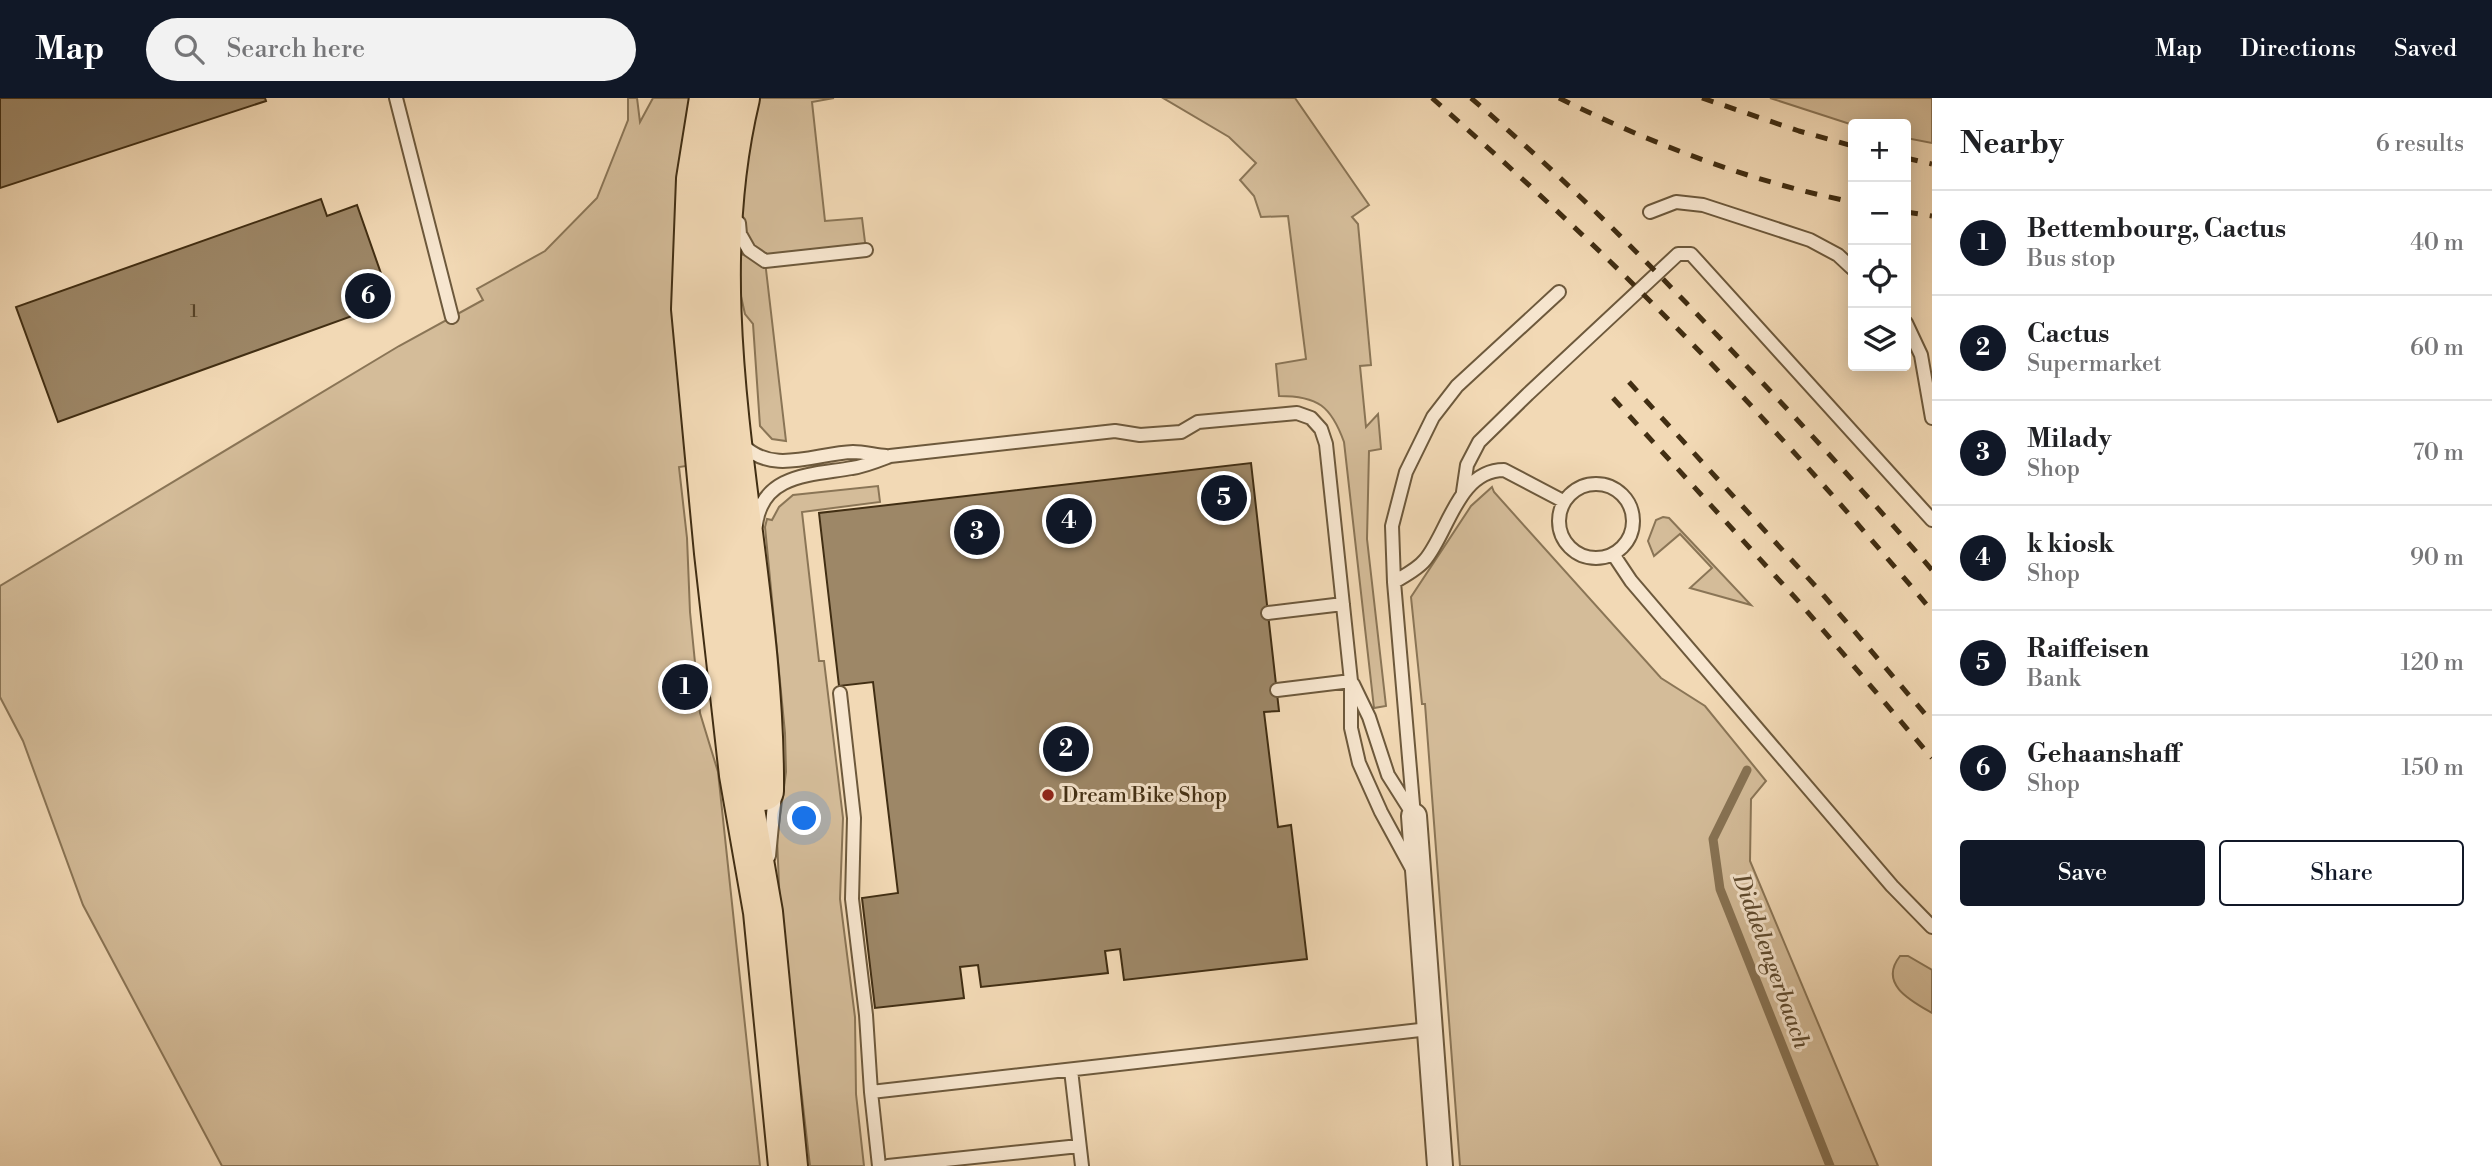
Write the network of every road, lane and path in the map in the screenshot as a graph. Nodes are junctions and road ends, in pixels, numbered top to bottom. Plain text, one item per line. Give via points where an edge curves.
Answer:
1 (396, 98) edge
2 (709, 98) edge
3 (751, 98) edge
4 (746, 106) edge
5 (696, 180) junction
6 (1650, 212) dead end
7 (738, 213) dead end
8 (866, 250) dead end
9 (1848, 265) edge
10 (1559, 292) dead end
11 (453, 317) dead end
12 (1911, 334) edge
13 (1932, 418) edge
14 (731, 433) junction
15 (890, 456) junction
16 (1463, 492) junction
17 (1563, 501) junction
18 (1932, 520) edge
19 (1612, 554) junction
20 (1394, 582) junction
21 (1343, 604) junction
22 (1268, 612) dead end
23 (1351, 681) junction
24 (1277, 690) dead end
25 (840, 693) dead end
26 (774, 708) dead end
27 (777, 772) dead end
28 (1414, 816) junction
29 (1420, 885) junction
30 (763, 912) junction
31 (1932, 927) edge
32 (1429, 1029) junction
33 (1071, 1070) junction
34 (871, 1093) junction
35 (1080, 1146) junction
36 (788, 1166) edge
37 (879, 1166) edge
38 (888, 1166) edge
39 (1082, 1166) edge
40 (1440, 1166) edge

1 - 11 lane
2 - 5 main road
3 - 4 lane
4 - 14 main road via 730,152 722,229 724,359
5 - 14 main road via 706,222 704,311 710,394
5 - 30 main road via 691,309 706,489 739,775
6 - 9 lane via 1676,202 1703,205 1810,240
7 - 8 lane via 740,234 749,250 765,261
10 - 20 lane via 1457,386 1433,417 1406,472 1392,526
12 - 13 lane via 1921,355
14 - 15 lane via 765,460 793,461 853,452
14 - 30 main road via 762,736
15 - 21 lane via 1115,431 1140,435 1181,432 1198,422 1297,412 1321,429 1326,444
15 - 26 lane via 856,468 796,477 781,484 758,510 756,529
16 - 17 lane via 1487,474 1504,470
16 - 18 lane via 1467,465 1479,442 1678,254 1691,254
16 - 20 lane via 1425,561
17 - 19 lane via 1558,524 1568,546 1589,557
17 - 19 lane via 1582,485 1594,483 1606,484 1627,499 1632,511 1630,536
19 - 31 lane via 1874,865
20 - 28 lane
21 - 22 lane
21 - 23 lane
23 - 24 lane
23 - 28 lane via 1369,717 1388,775
23 - 29 lane via 1351,728 1359,763
25 - 34 lane via 854,818 852,899
27 - 30 lane
28 - 29 street
29 - 32 street
30 - 36 main road
32 - 33 lane
32 - 40 street
33 - 34 lane
33 - 35 lane
34 - 37 lane
35 - 38 lane
35 - 39 lane

